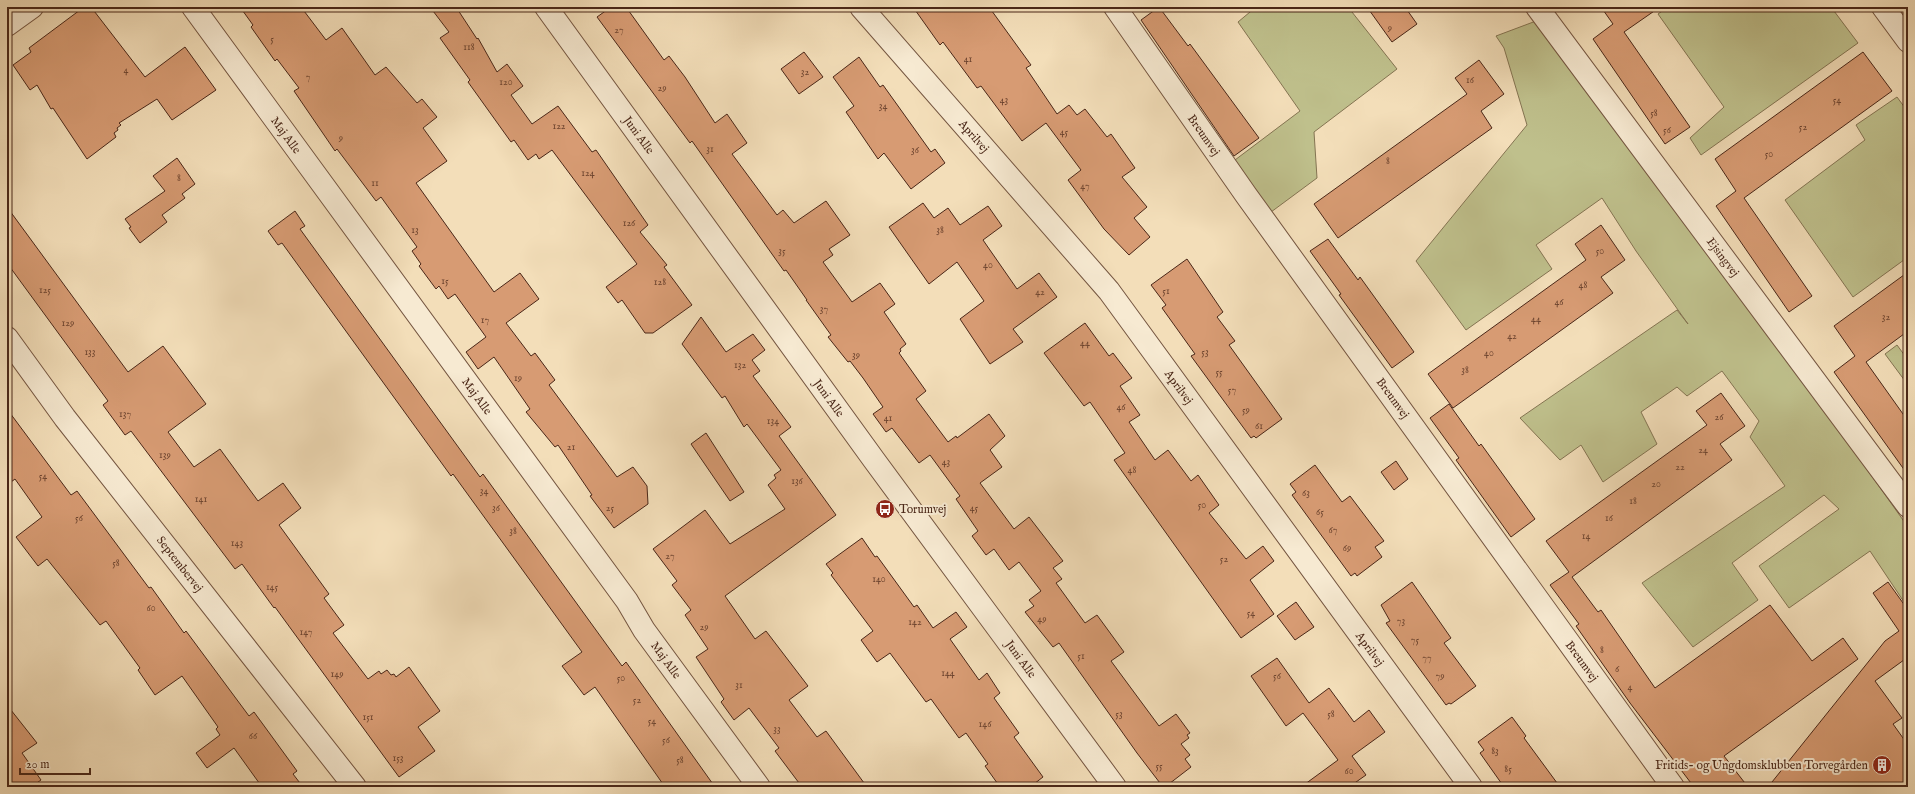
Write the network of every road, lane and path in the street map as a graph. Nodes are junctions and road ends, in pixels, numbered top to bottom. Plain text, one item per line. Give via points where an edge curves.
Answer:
1 (32, 7) edge
2 (193, 7) edge
3 (546, 7) edge
4 (862, 7) edge
5 (1115, 7) edge
6 (1537, 7) edge
7 (1883, 7) edge
8 (7, 25) edge
9 (1908, 41) edge
10 (7, 338) edge
11 (1908, 506) edge
12 (355, 787) edge
13 (759, 787) edge
14 (1115, 787) edge
15 (1472, 787) edge
16 (1673, 787) edge

1 - 8 street
2 - 13 street, Maj Alle via 622,594 644,630
3 - 14 street, Juni Alle
4 - 15 street, Aprilvej via 1109,291
5 - 16 street, Breumvej via 1246,195
6 - 11 street, Ejsingvej
7 - 9 street
10 - 12 street, Septembervej via 65,418

